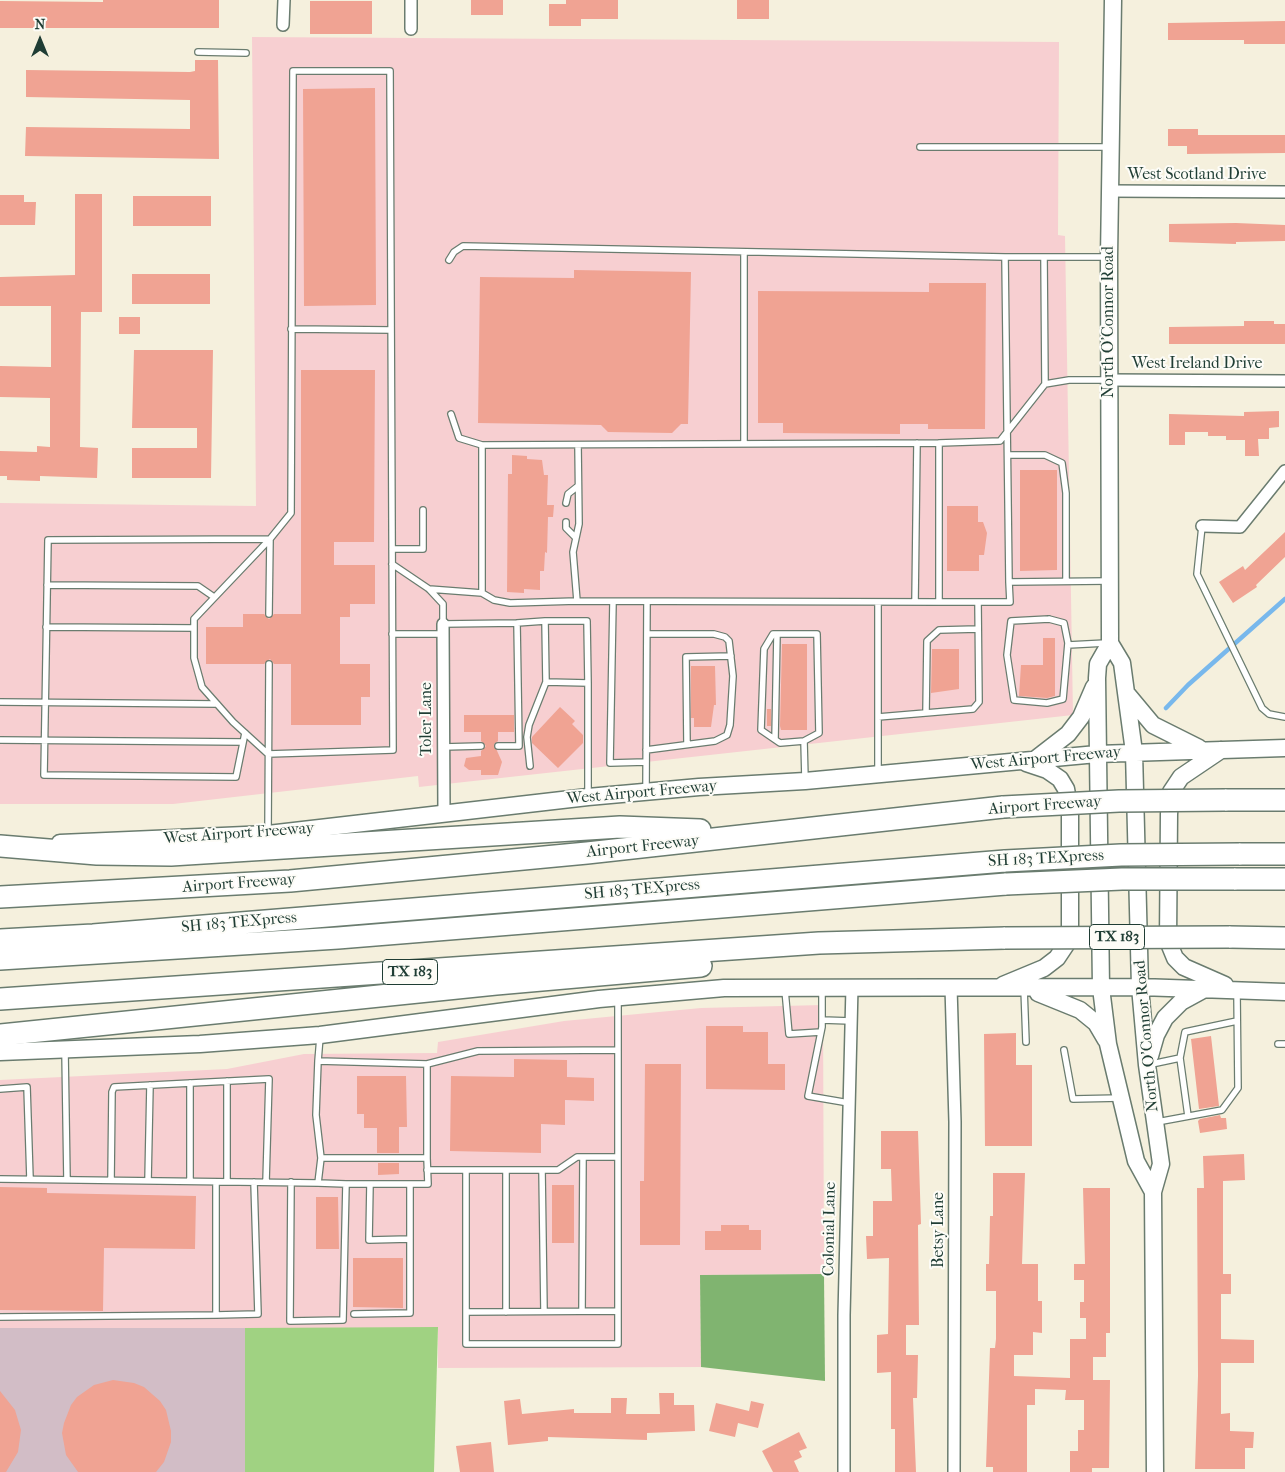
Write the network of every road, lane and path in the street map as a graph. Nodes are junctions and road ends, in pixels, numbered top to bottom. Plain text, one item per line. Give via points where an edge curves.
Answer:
1 (284, 0) edge
2 (411, 0) edge
3 (1113, 0) edge
4 (283, 25) dead end
5 (411, 29) dead end
6 (198, 52) dead end
7 (246, 53) dead end
8 (920, 147) dead end
9 (1110, 147) junction
10 (1110, 192) junction
11 (1285, 192) edge
12 (744, 253) junction
13 (1005, 257) junction
14 (1044, 257) junction
15 (1109, 257) junction
16 (449, 260) dead end
17 (292, 330) junction
18 (391, 330) junction
19 (1109, 380) junction
20 (1285, 381) edge
21 (1045, 384) junction
22 (451, 414) dead end
23 (1007, 433) junction
24 (917, 443) junction
25 (938, 443) junction
26 (744, 444) junction
27 (482, 445) junction
28 (578, 445) junction
29 (1008, 455) junction
30 (1285, 471) edge
31 (578, 486) junction
32 (566, 503) dead end
33 (423, 510) dead end
34 (566, 522) dead end
35 (1202, 526) joint
36 (575, 537) junction
37 (270, 539) junction
38 (392, 550) junction
39 (392, 564) junction
40 (1066, 581) junction
41 (1111, 581) junction
42 (1010, 582) junction
43 (47, 585) junction
44 (430, 589) junction
45 (482, 593) junction
46 (214, 597) junction
47 (577, 601) junction
48 (612, 602) junction
49 (647, 602) junction
50 (878, 602) junction
51 (915, 602) junction
52 (938, 602) junction
53 (978, 602) junction
54 (269, 614) dead end
55 (546, 621) junction
56 (517, 623) junction
57 (46, 627) junction
58 (194, 628) junction
59 (443, 629) junction
60 (978, 629) junction
61 (392, 634) junction
62 (647, 634) junction
63 (777, 634) junction
64 (1110, 643) junction
65 (1068, 645) junction
66 (731, 656) junction
67 (269, 664) dead end
68 (1097, 678) junction
69 (546, 682) junction
70 (588, 683) junction
71 (1127, 694) junction
72 (0, 702) edge
73 (45, 702) junction
74 (217, 704) junction
75 (926, 712) junction
76 (878, 717) junction
77 (1285, 717) edge
78 (245, 733) junction
79 (775, 739) junction
80 (0, 740) edge
81 (44, 740) junction
82 (804, 741) junction
83 (243, 742) junction
84 (687, 744) junction
85 (481, 746) dead end
86 (498, 746) dead end
87 (444, 747) junction
88 (1285, 748) edge
89 (1223, 749) junction
90 (646, 750) junction
91 (1203, 750) junction
92 (1134, 752) junction
93 (268, 754) junction
94 (1097, 754) junction
95 (1035, 760) junction
96 (1018, 761) junction
97 (646, 762) junction
98 (530, 766) dead end
99 (878, 774) junction
100 (805, 781) junction
101 (646, 792) junction
102 (588, 797) junction
103 (1285, 800) edge
104 (444, 814) junction
105 (780, 832) junction
106 (268, 834) junction
107 (0, 846) edge
108 (1285, 854) edge
109 (1285, 879) edge
110 (0, 897) edge
111 (1285, 938) edge
112 (0, 940) edge
113 (819, 943) junction
114 (0, 959) edge
115 (852, 987) junction
116 (784, 988) junction
117 (951, 988) junction
118 (996, 988) junction
119 (1024, 988) junction
120 (1101, 988) junction
121 (1140, 988) junction
122 (822, 989) junction
123 (1204, 989) junction
124 (1237, 989) junction
125 (1285, 992) edge
126 (618, 997) junction
127 (0, 999) edge
128 (822, 1020) junction
129 (851, 1021) junction
130 (1237, 1021) junction
131 (821, 1032) junction
132 (0, 1035) edge
133 (320, 1035) junction
134 (1026, 1042) dead end
135 (1108, 1044) junction
136 (66, 1050) junction
137 (618, 1050) junction
138 (1064, 1050) dead end
139 (0, 1052) edge
140 (1180, 1058) junction
141 (318, 1061) junction
142 (427, 1064) junction
143 (1147, 1065) junction
144 (227, 1081) junction
145 (190, 1083) junction
146 (150, 1085) junction
147 (0, 1089) edge
148 (1122, 1098) junction
149 (849, 1103) junction
150 (1188, 1116) junction
151 (1155, 1122) junction
152 (583, 1157) junction
153 (618, 1157) junction
154 (321, 1158) junction
155 (427, 1158) junction
156 (427, 1170) junction
157 (466, 1170) junction
158 (506, 1170) junction
159 (542, 1170) junction
160 (0, 1179) edge
161 (30, 1179) junction
162 (67, 1180) junction
163 (111, 1180) junction
164 (148, 1181) junction
165 (190, 1181) junction
166 (216, 1182) junction
167 (227, 1182) junction
168 (254, 1182) junction
169 (266, 1182) junction
170 (291, 1182) junction
171 (318, 1183) junction
172 (346, 1184) junction
173 (370, 1184) junction
174 (410, 1184) junction
175 (1153, 1192) junction
176 (410, 1239) junction
177 (618, 1311) junction
178 (466, 1312) junction
179 (506, 1312) junction
180 (544, 1312) junction
181 (582, 1312) junction
182 (354, 1314) dead end
183 (216, 1315) junction
184 (0, 1316) edge
185 (844, 1472) edge
186 (954, 1472) edge
187 (1154, 1472) edge

1 - 4 street
2 - 5 street
3 - 9 main road, North O'Connor Road
6 - 7 lane
8 - 9 lane
9 - 10 main road, North O'Connor Road
10 - 11 street, West Scotland Drive
10 - 15 main road, North O'Connor Road
12 - 13 lane
12 - 16 lane via 463,246
12 - 26 lane
13 - 14 lane
13 - 23 lane
14 - 15 lane
14 - 21 lane
15 - 19 main road, North O'Connor Road
17 - 18 lane
17 - 18 lane via 293,71 390,71
17 - 37 lane via 290,513
18 - 38 lane
19 - 20 street, West Ireland Drive
19 - 21 lane
19 - 41 main road, North O'Connor Road
21 - 23 lane
22 - 27 lane via 459,438
23 - 25 lane via 1000,441
23 - 29 lane
24 - 25 lane
24 - 26 lane
24 - 51 lane
25 - 52 lane
26 - 28 lane
27 - 28 lane
27 - 45 lane
28 - 31 lane
29 - 40 lane via 1045,455 1062,462 1066,493
29 - 42 lane
30 - 35 street via 1240,527
31 - 32 lane via 568,494
31 - 36 lane via 579,524
33 - 38 lane via 423,549
34 - 36 lane via 566,528
35 - 77 lane via 1197,574 1262,708 1269,714
36 - 47 lane
37 - 43 lane via 48,540
37 - 46 lane
37 - 54 lane
38 - 39 lane
39 - 44 lane
39 - 61 lane
40 - 41 lane
40 - 42 lane
41 - 64 main road, North O'Connor Road
42 - 53 lane via 1010,602
43 - 46 lane via 198,586
43 - 57 lane
44 - 45 lane
44 - 59 lane via 443,604
45 - 47 lane via 494,600 510,603
46 - 58 lane via 194,619
47 - 48 lane
48 - 49 lane
48 - 97 lane via 610,763
49 - 50 lane
49 - 62 lane
50 - 51 lane
50 - 76 lane
51 - 52 lane
52 - 53 lane
53 - 60 lane
55 - 56 lane
55 - 69 lane
55 - 70 lane via 587,621
56 - 59 lane
56 - 86 lane via 519,746
57 - 58 lane
57 - 73 lane
58 - 74 lane via 194,658 202,687
59 - 61 lane
59 - 87 street, Toler Lane
60 - 75 lane via 939,630 927,641
60 - 75 lane via 979,702 974,709
61 - 93 lane via 393,750
62 - 66 lane via 714,634 729,641
62 - 90 lane
63 - 79 lane
63 - 79 lane via 773,634 764,649 761,730
63 - 82 lane via 817,634 819,733
64 - 65 lane
64 - 68 main road, North O'Connor Road via 1098,664
64 - 71 main road, North O'Connor Road via 1122,663
65 - 65 lane via 1063,699 1047,703 1014,700 1007,655 1011,621 1049,619 1064,623
66 - 84 lane via 733,676 727,735 715,741
66 - 84 lane via 686,657
67 - 93 lane
68 - 94 main road, North O'Connor Road
68 - 95 main road via 1081,717 1057,744
69 - 70 lane
69 - 98 lane via 529,724
70 - 102 lane
71 - 91 main road via 1153,725
71 - 92 main road, North O'Connor Road
72 - 73 lane
73 - 74 lane
73 - 81 lane
74 - 78 lane
75 - 76 lane
76 - 99 lane
78 - 83 lane
78 - 93 lane
79 - 82 lane via 780,743
80 - 81 lane
81 - 83 lane
81 - 83 lane via 44,775 236,777
82 - 100 lane
84 - 90 lane
85 - 87 lane
87 - 104 street, Toler Lane
88 - 89 main road, West Airport Freeway
89 - 91 main road, West Airport Freeway
89 - 124 main road via 1181,778 1172,792 1168,941 1175,958 1184,967
90 - 97 lane
91 - 92 main road, West Airport Freeway
92 - 94 main road, West Airport Freeway
92 - 121 main road, North O'Connor Road
93 - 106 lane
94 - 95 main road, West Airport Freeway
94 - 120 main road, North O'Connor Road
95 - 96 main road, West Airport Freeway
96 - 99 main road, West Airport Freeway
96 - 118 main road via 1047,770 1060,779 1066,789 1070,811 1070,928 1067,943 1057,958 1044,968
97 - 101 lane
99 - 100 main road, West Airport Freeway
100 - 101 main road, West Airport Freeway
101 - 102 main road, West Airport Freeway
102 - 104 main road, West Airport Freeway
103 - 105 highway, Airport Freeway, bridge via 1118,801 1003,807
104 - 106 main road, West Airport Freeway
105 - 107 highway via 620,827 171,855 96,854
105 - 110 highway, Airport Freeway via 290,880
106 - 107 main road, West Airport Freeway
108 - 112 highway, SH 183 TEXpress, bridge via 1121,855 1005,860 112,934
109 - 114 highway, SH 183 TEXpress, bridge via 1122,879 1006,884 338,938
111 - 113 highway, TX 183, bridge via 1005,938
113 - 127 highway, TX 183
113 - 132 highway via 740,962
115 - 117 main road
115 - 122 main road
115 - 129 street, Colonial Lane
116 - 122 main road
116 - 126 main road via 724,988
116 - 131 lane via 789,1034
117 - 118 main road
117 - 186 street, Betsy Lane via 955,1122
118 - 119 main road
119 - 120 main road
119 - 134 lane
119 - 135 main road via 1080,1010 1096,1023
120 - 121 main road
120 - 135 main road, North O'Connor Road
121 - 123 main road
121 - 143 main road, North O'Connor Road
122 - 128 lane
123 - 124 main road
123 - 143 main road via 1181,1002 1165,1018
124 - 125 main road
124 - 130 lane
126 - 133 main road
126 - 137 lane
128 - 129 lane
128 - 131 lane
129 - 149 street, Colonial Lane
130 - 140 lane via 1185,1032
130 - 150 lane via 1238,1088 1222,1110
131 - 149 lane via 808,1096
133 - 136 main road
133 - 141 lane
135 - 148 main road, North O'Connor Road
136 - 139 main road
136 - 162 lane
137 - 142 lane via 478,1052
137 - 153 lane
138 - 148 lane via 1073,1099
140 - 143 lane
140 - 150 lane
141 - 142 lane
141 - 154 lane via 316,1115
142 - 155 lane
143 - 151 main road, North O'Connor Road
144 - 145 lane
144 - 167 lane
144 - 169 lane via 269,1079
145 - 146 lane
145 - 165 lane
146 - 163 lane via 117,1086 113,1089
146 - 164 lane
147 - 161 lane via 27,1087
148 - 175 main road, North O'Connor Road via 1136,1161
149 - 185 street, Colonial Lane
150 - 151 lane
151 - 175 main road, North O'Connor Road via 1161,1164
152 - 153 lane
152 - 159 lane via 577,1157 558,1170
152 - 181 lane
153 - 177 lane
154 - 155 lane
154 - 171 lane
155 - 156 lane
156 - 157 lane
156 - 174 lane via 428,1184
157 - 158 lane
157 - 178 lane
158 - 159 lane
158 - 179 lane
159 - 180 lane
160 - 161 lane
161 - 162 lane
162 - 163 lane
163 - 164 lane
164 - 165 lane
165 - 166 lane
166 - 167 lane
166 - 183 lane
167 - 168 lane
168 - 169 lane
168 - 183 lane via 258,1314
169 - 170 lane
170 - 171 lane
170 - 172 lane via 290,1322 343,1320
171 - 172 lane
172 - 173 lane
173 - 174 lane
173 - 176 lane via 369,1240
174 - 176 lane
175 - 187 main road, North O'Connor Road
176 - 182 lane via 410,1313
177 - 178 lane via 618,1344 466,1344
177 - 181 lane
178 - 179 lane
179 - 180 lane
180 - 181 lane
183 - 184 lane

